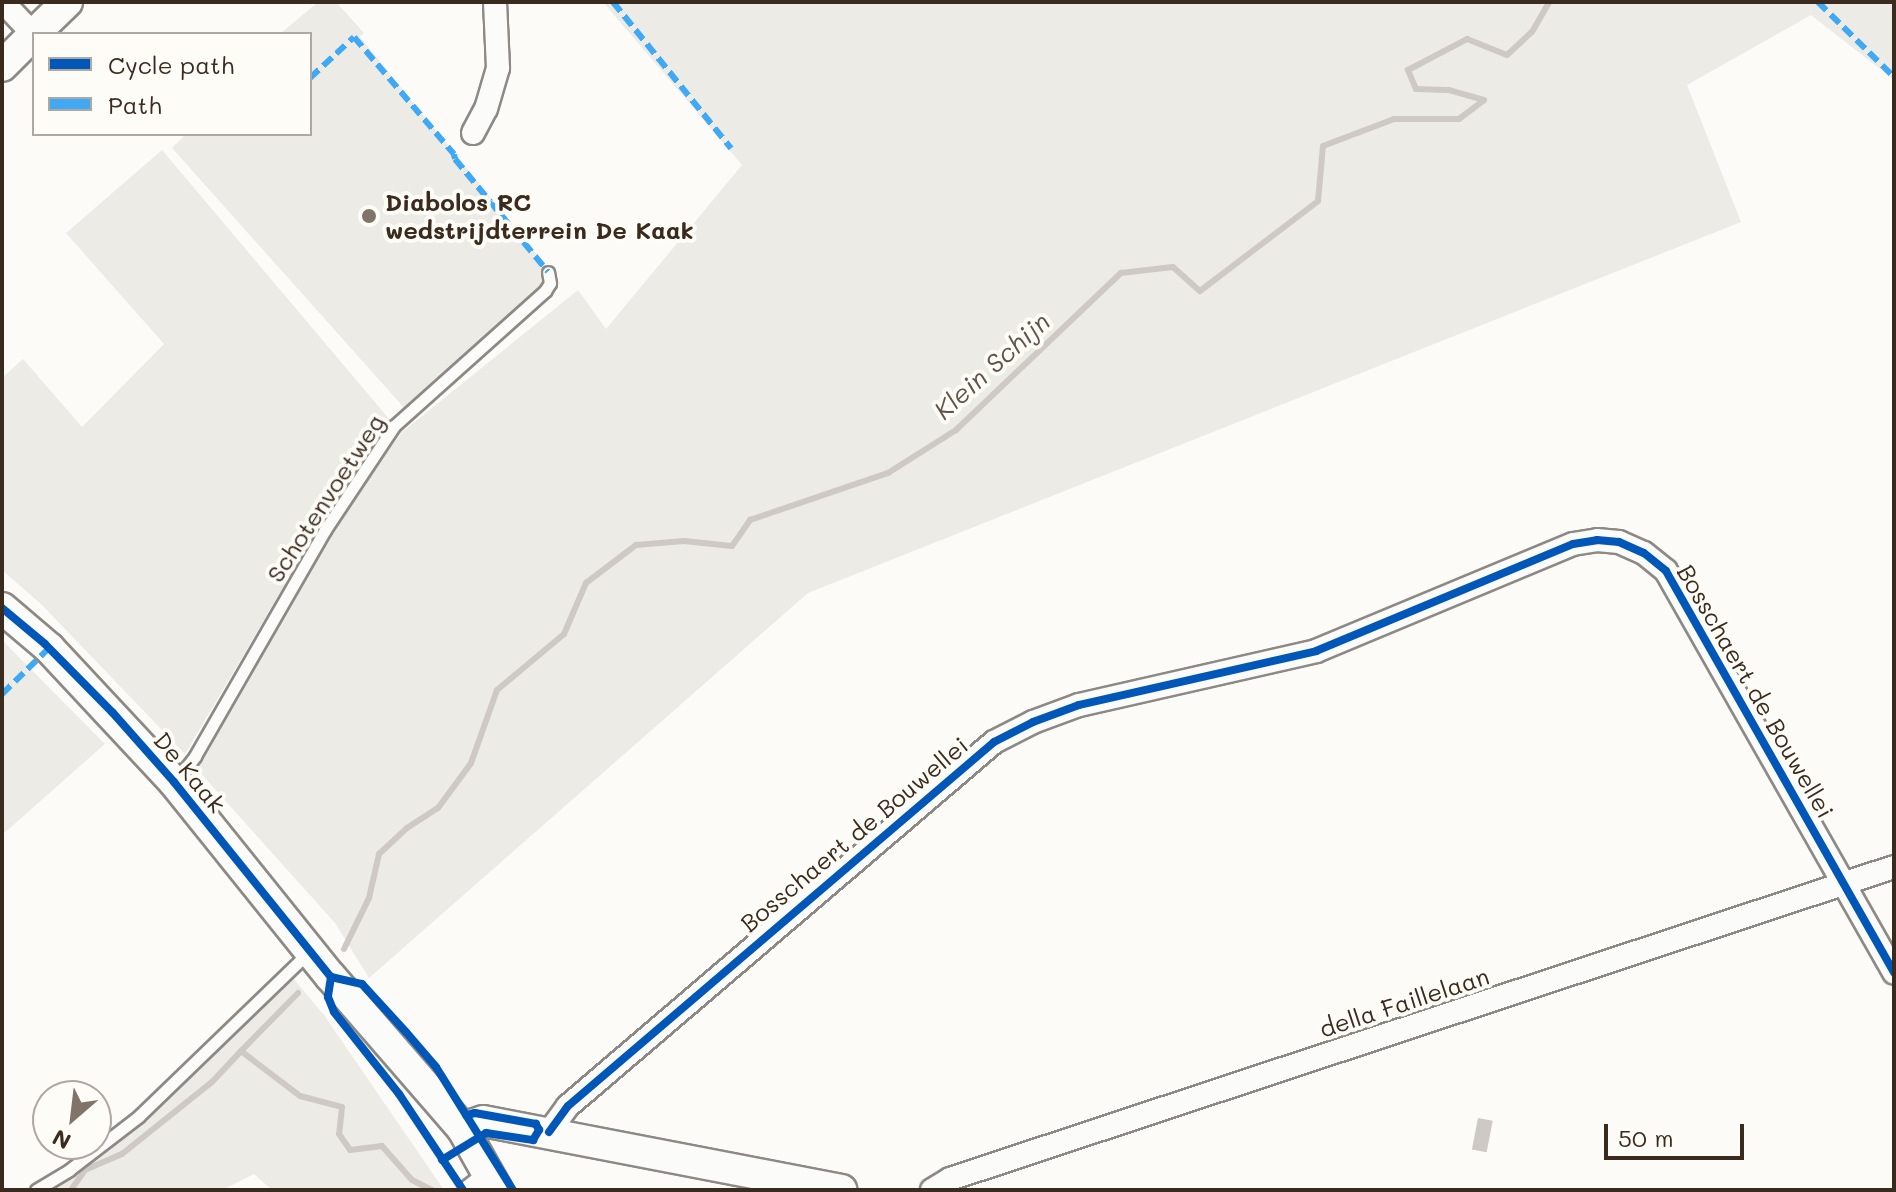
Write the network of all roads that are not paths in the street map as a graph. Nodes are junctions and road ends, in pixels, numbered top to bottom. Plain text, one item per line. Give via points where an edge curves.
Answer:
1 (3, 2) edge
2 (67, 2) edge
3 (495, 2) edge
4 (32, 32) edge
5 (36, 32) edge
6 (32, 36) edge
7 (2, 66) edge
8 (473, 133) dead end
9 (548, 272) dead end
10 (2, 608) edge
11 (174, 782) junction
12 (1894, 867) edge
13 (1844, 884) junction
14 (310, 950) junction
15 (1894, 973) edge
16 (391, 1048) junction
17 (462, 1128) junction
18 (549, 1132) junction
19 (482, 1187) edge
20 (36, 1190) edge
21 (841, 1190) edge
22 (932, 1190) edge

1 - 4 street
2 - 5 main road
3 - 8 street via 498,68
6 - 7 main road
9 - 11 lane, Schotenvoetweg via 545,291 394,426 325,530 195,756
10 - 11 main road, De Kaak via 71,670
11 - 14 main road, De Kaak
12 - 13 street, della Faillelaan
13 - 15 street, Bosschaert de Bouwellei
13 - 18 street, Bosschaert de Bouwellei via 1666,571 1619,542 1573,544 1316,651 1079,705 994,742 568,1106
13 - 22 street, della Faillelaan via 950,1179
14 - 16 main road, De Kaak
14 - 20 lane via 139,1116
16 - 17 main road
16 - 19 main road
17 - 18 main road via 483,1121
17 - 19 main road
18 - 21 main road

